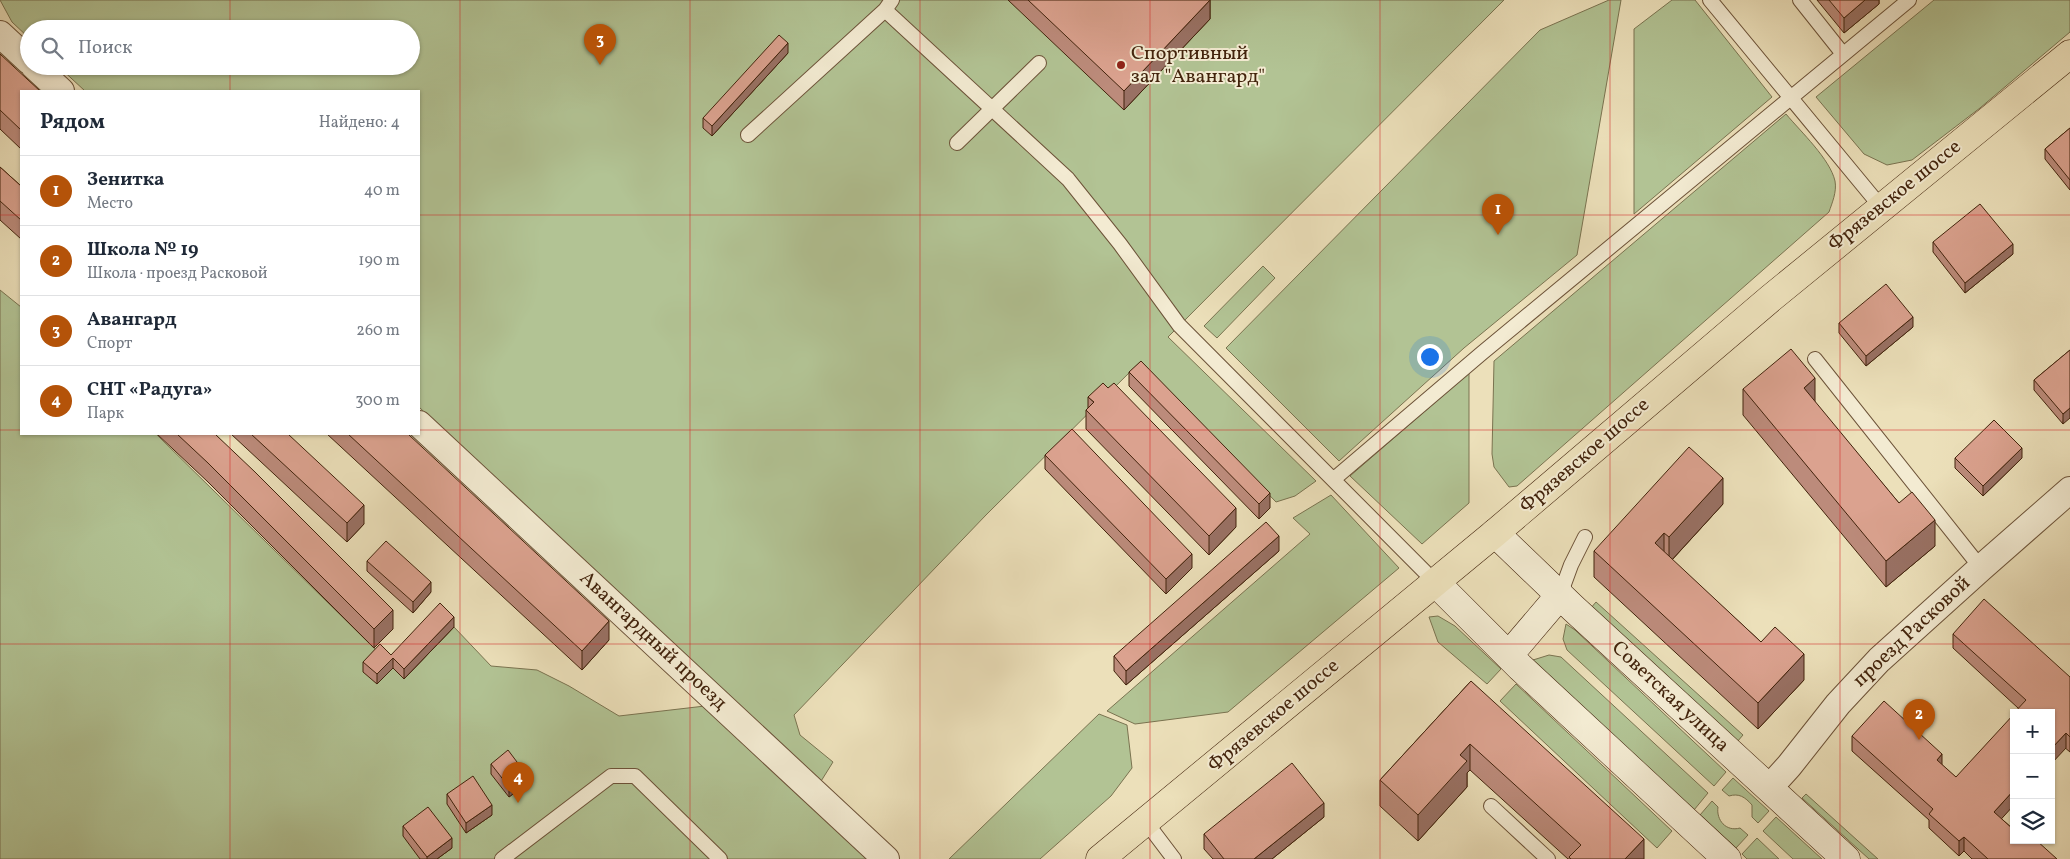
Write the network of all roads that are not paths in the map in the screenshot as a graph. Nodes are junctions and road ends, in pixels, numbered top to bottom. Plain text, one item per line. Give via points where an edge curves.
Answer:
1 (1800, 0) edge
2 (1909, 0) edge
3 (1713, 1) edge
4 (888, 5) edge
5 (0, 34) edge
6 (20, 53) edge
7 (1843, 54) junction
8 (2070, 54) edge
9 (1039, 63) dead end
10 (44, 75) edge
11 (60, 90) edge
12 (1792, 97) junction
13 (991, 108) junction
14 (748, 135) dead end
15 (957, 142) dead end
16 (1881, 207) junction
17 (1814, 359) dead end
18 (420, 425) edge
19 (1334, 480) junction
20 (2070, 490) edge
21 (1495, 533) junction
22 (1585, 537) dead end
23 (1980, 568) junction
24 (1435, 582) junction
25 (1560, 595) junction
26 (1509, 655) junction
27 (1769, 788) junction
28 (1490, 806) dead end
29 (1146, 822) junction
30 (1718, 856) edge
31 (502, 859) edge
32 (720, 859) edge
33 (886, 859) edge
34 (1100, 859) edge
35 (1174, 859) edge
36 (1548, 859) edge
37 (1846, 859) edge

1 - 7 lane
2 - 7 lane
3 - 12 lane
4 - 13 lane
4 - 14 lane
5 - 6 street
7 - 12 lane
8 - 16 highway, Фрязевское шоссе
9 - 13 lane
10 - 11 street
12 - 16 lane
12 - 19 lane
13 - 15 lane
13 - 19 lane via 1068,179 1182,328
16 - 21 highway, Фрязевское шоссе
17 - 23 lane
18 - 33 street, Авангардный проезд
19 - 24 lane
20 - 23 street, проезд Расковой
21 - 24 highway, Фрязевское шоссе
21 - 25 main road, Советская улица
22 - 25 lane
23 - 27 street, проезд Расковой via 1879,660
24 - 26 main road
24 - 29 highway, Фрязевское шоссе
25 - 26 main road
25 - 27 main road, Советская улица
26 - 30 main road
27 - 37 main road, Советская улица
28 - 36 lane
29 - 34 highway, Фрязевское шоссе
29 - 35 lane
31 - 32 lane via 611,776 635,776

